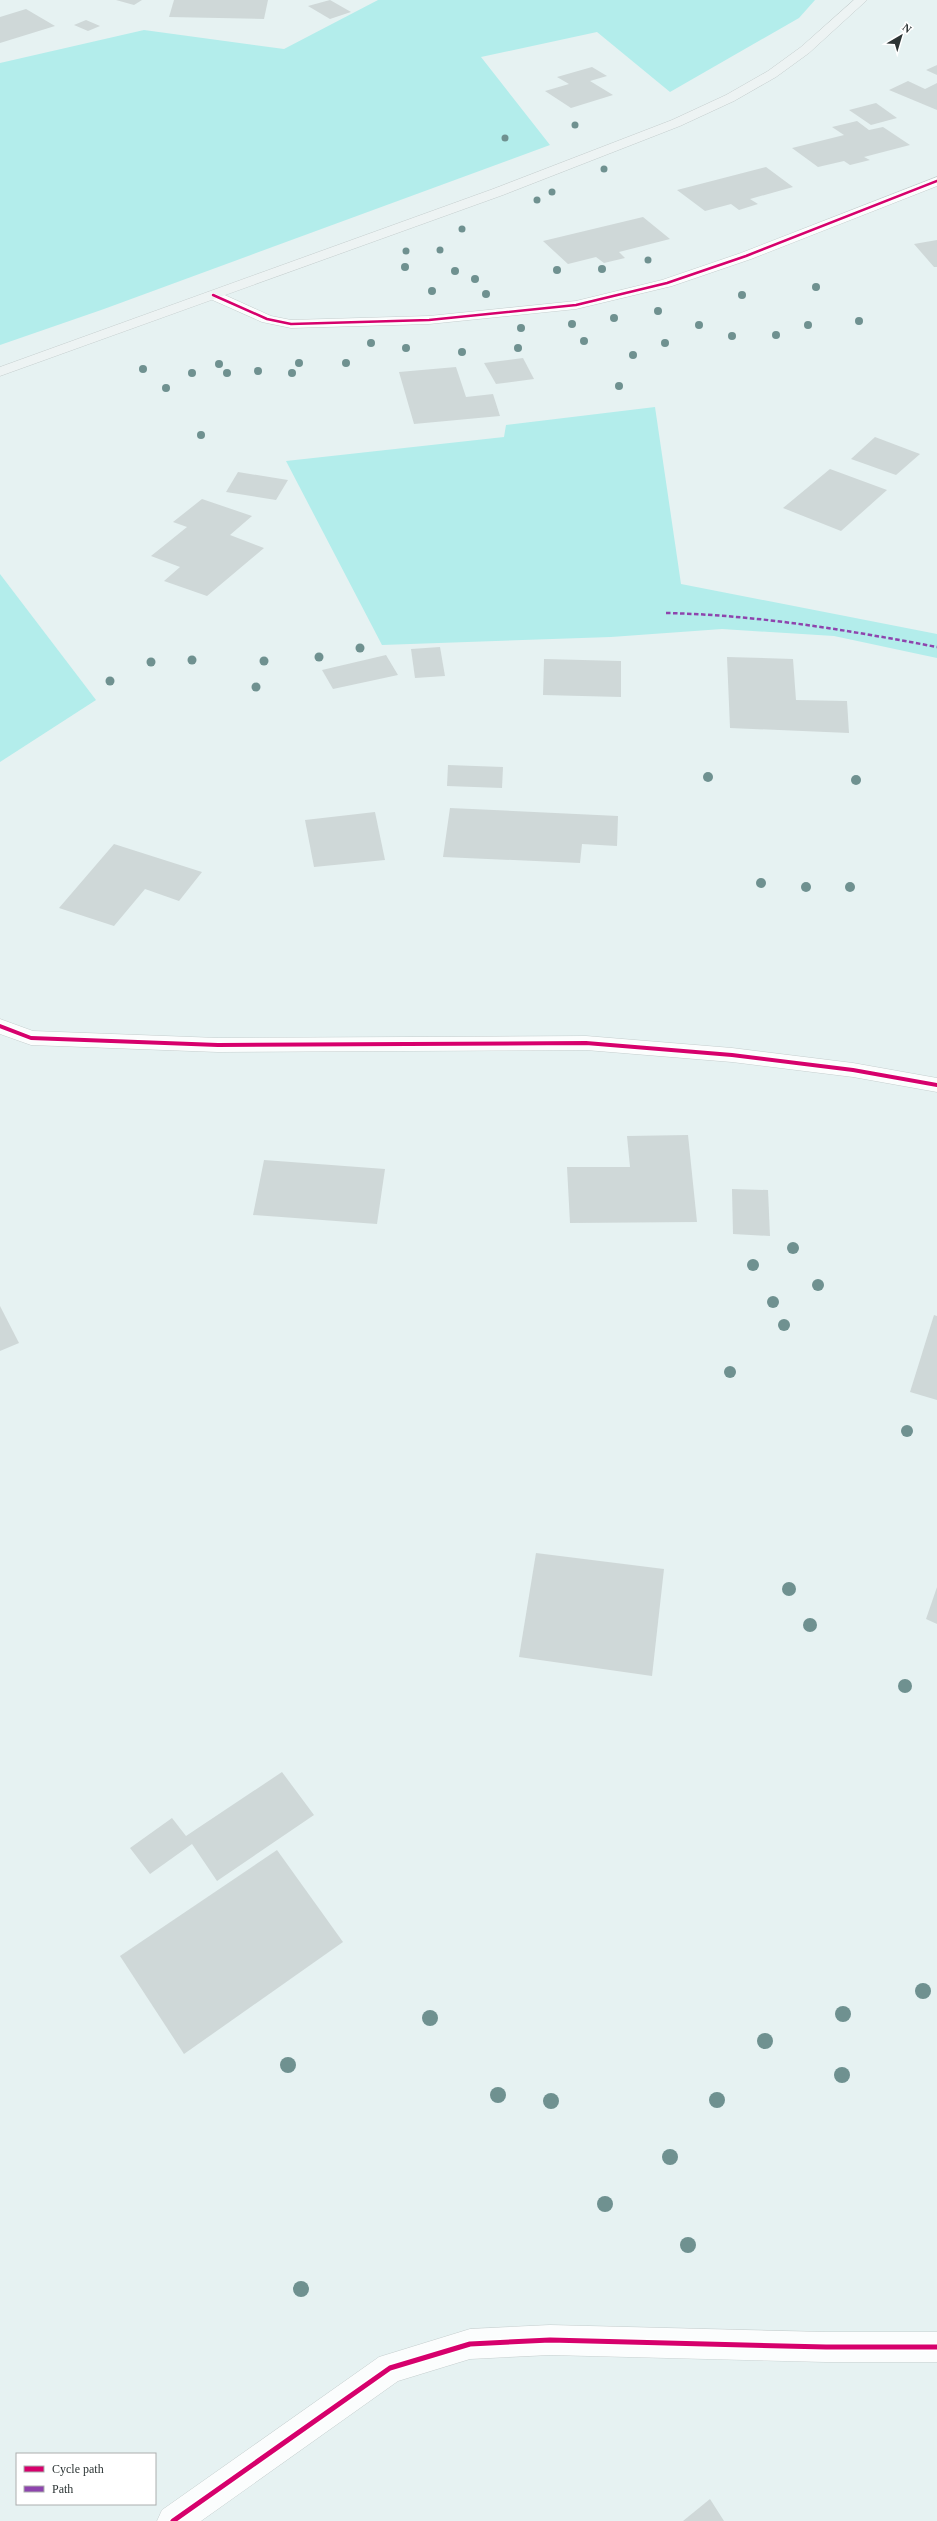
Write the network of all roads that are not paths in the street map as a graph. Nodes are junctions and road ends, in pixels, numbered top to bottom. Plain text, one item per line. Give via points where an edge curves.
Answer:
1 (861, 0) edge
2 (937, 181) edge
3 (213, 296) junction
4 (0, 372) edge
5 (0, 1026) edge
6 (937, 1085) edge
7 (937, 2347) edge
8 (173, 2521) edge

1 - 3 main road via 805,50 772,74 730,98 676,123 616,148
2 - 3 street via 746,256 667,283 576,306 429,320 291,324 267,318
3 - 4 main road
5 - 6 street via 31,1038 196,1044 586,1043 732,1055 853,1070
7 - 8 street via 826,2347 550,2340 470,2344 390,2368

